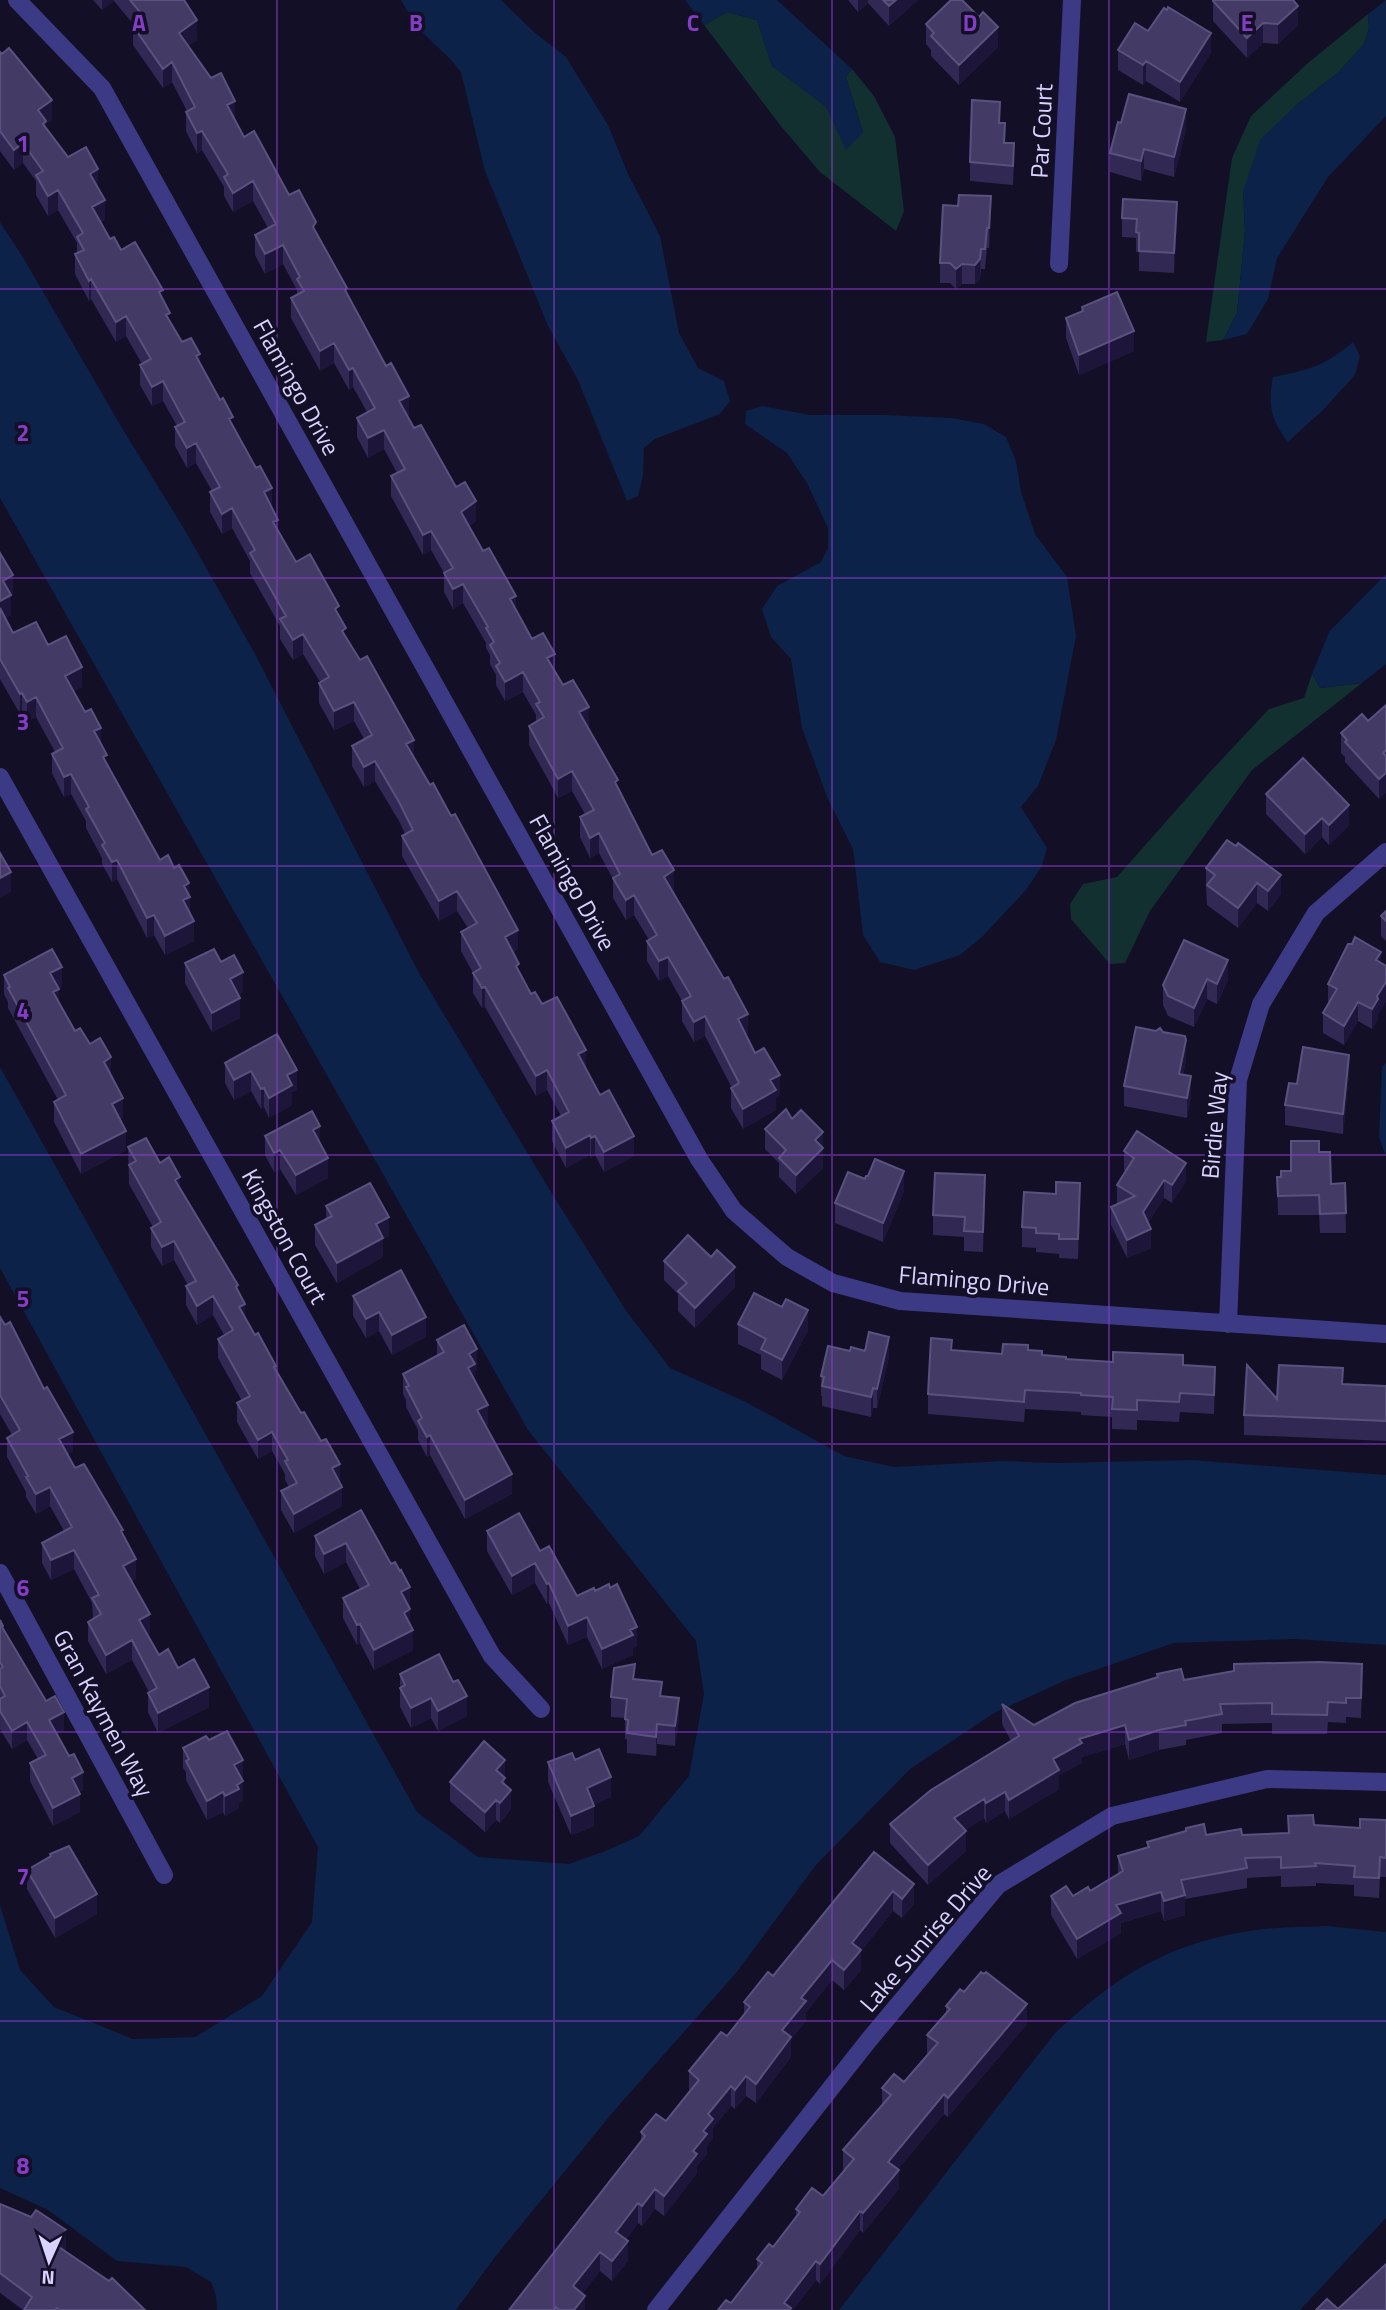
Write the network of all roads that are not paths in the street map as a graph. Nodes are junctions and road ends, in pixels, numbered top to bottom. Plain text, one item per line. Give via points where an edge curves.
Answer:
1 (17, 0) edge
2 (1072, 0) edge
3 (1059, 264) dead end
4 (0, 777) edge
5 (1386, 852) edge
6 (1228, 1324) junction
7 (1386, 1334) edge
8 (0, 1573) edge
9 (541, 1709) dead end
10 (1386, 1782) edge
11 (164, 1875) dead end
12 (656, 2310) edge

1 - 6 street, Flamingo Drive via 102,88 699,1159 734,1211 787,1257 833,1283 900,1301
2 - 3 street, Par Court
4 - 9 street, Kingston Court via 492,1656
5 - 6 street, Birdie Way via 1317,913 1261,1004 1238,1080
6 - 7 street, Flamingo Drive
8 - 11 street, Gran Kaymen Way
10 - 12 street, Lake Sunrise Drive via 1267,1779 1112,1816 998,1885

